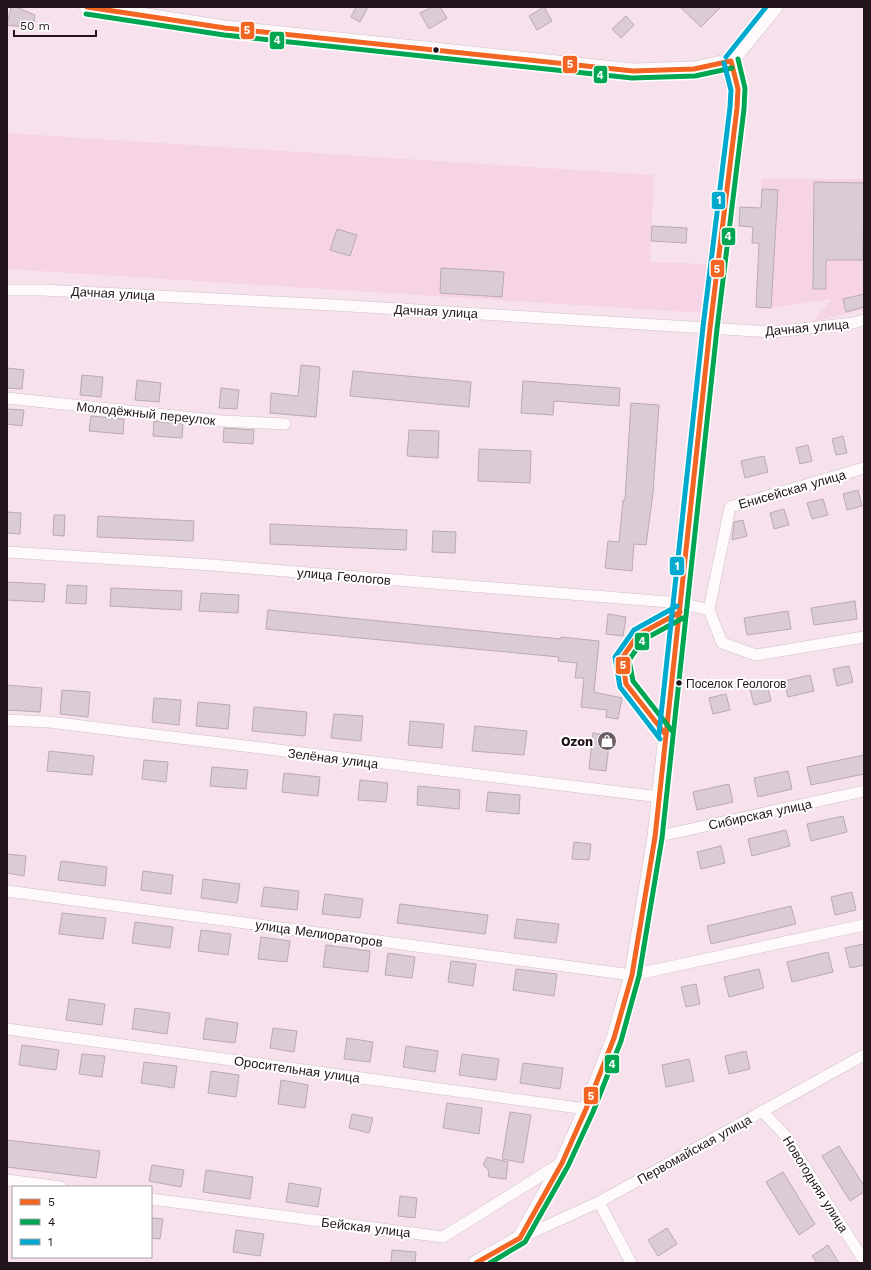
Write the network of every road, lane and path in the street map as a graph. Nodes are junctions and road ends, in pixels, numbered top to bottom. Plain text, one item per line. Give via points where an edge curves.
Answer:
1 (87, 7) edge
2 (775, 7) edge
3 (731, 61) junction
4 (7, 290) edge
5 (864, 320) edge
6 (710, 328) junction
7 (7, 398) edge
8 (285, 424) dead end
9 (864, 468) edge
10 (7, 552) edge
11 (680, 608) junction
12 (709, 610) junction
13 (864, 637) edge
14 (7, 720) edge
15 (864, 791) edge
16 (660, 797) junction
17 (655, 837) junction
18 (7, 891) edge
19 (864, 925) edge
20 (632, 975) junction
21 (7, 1029) edge
22 (864, 1055) edge
23 (586, 1109) junction
24 (762, 1111) junction
25 (562, 1163) junction
26 (7, 1180) edge
27 (53, 1186) edge
28 (152, 1199) edge
29 (599, 1202) junction
30 (520, 1238) junction
31 (864, 1261) edge
32 (476, 1263) edge
33 (631, 1263) edge

1 - 3 street via 225,28 633,71 694,69
2 - 3 street
3 - 6 street via 738,89 737,108
4 - 6 street, Дачная улица via 333,305
5 - 6 street, Дачная улица via 774,332
6 - 11 street
7 - 8 street, Молодёжный переулок via 222,421
9 - 12 street, Енисейская улица via 730,507
10 - 11 street, улица Геологов via 212,565
11 - 12 street, улица Геологов
11 - 16 street
12 - 13 street via 722,643 756,655
14 - 16 street, Зелёная улица via 49,722
15 - 17 street, Сибирская улица
16 - 17 street
17 - 20 street
18 - 20 street, улица Мелиораторов
19 - 20 street
20 - 23 street via 614,1038
21 - 23 street, Оросительная улица
22 - 24 street, Первомайская улица
23 - 25 street
24 - 29 street, Первомайская улица
24 - 31 street, Новогодняя улица via 784,1134
25 - 28 street, Бейская улица via 443,1237
25 - 30 street
26 - 27 street
29 - 30 street, Первомайская улица
29 - 33 street
30 - 32 street

